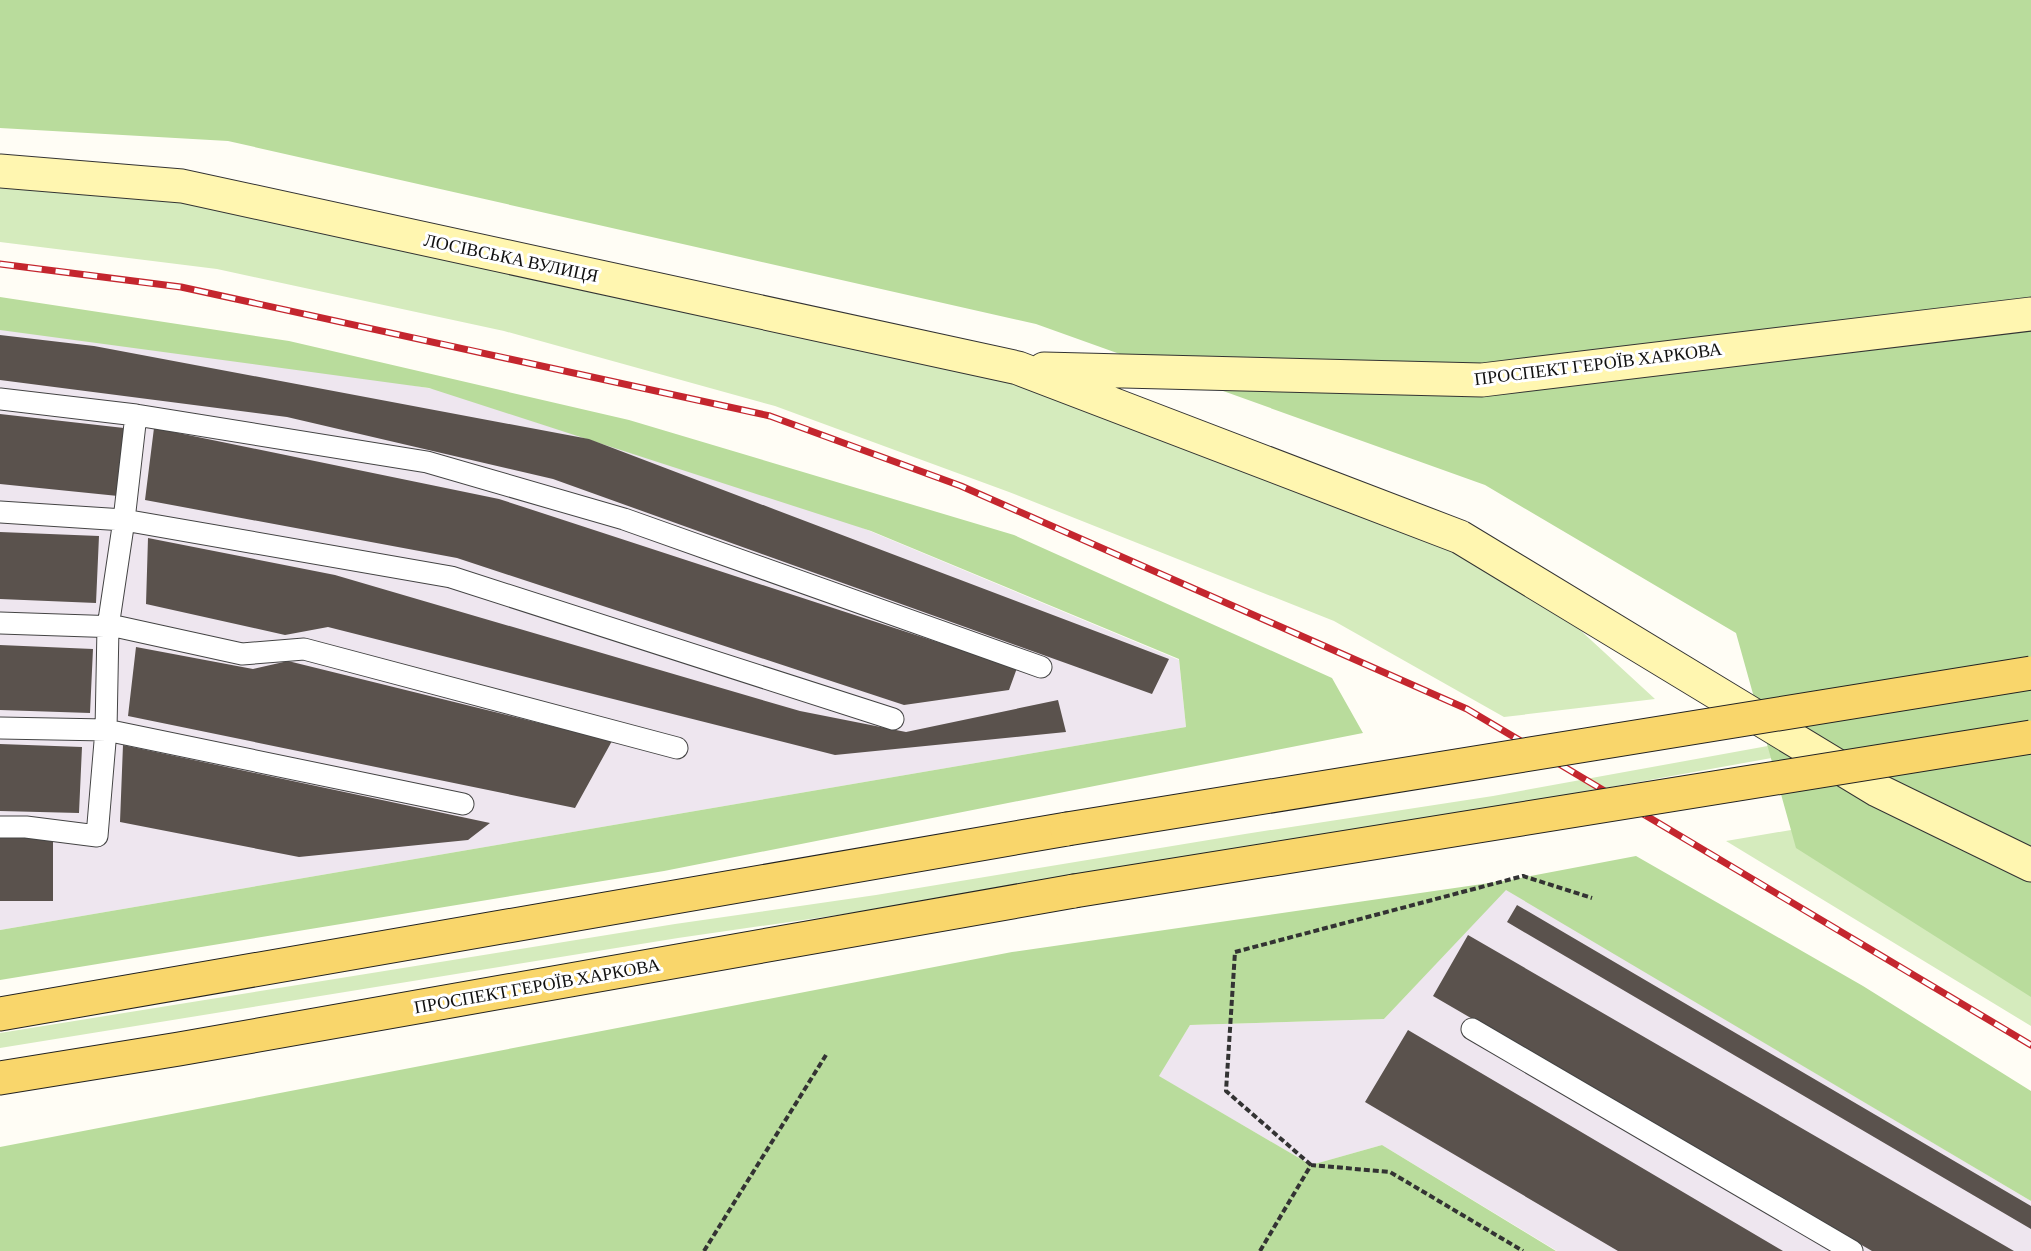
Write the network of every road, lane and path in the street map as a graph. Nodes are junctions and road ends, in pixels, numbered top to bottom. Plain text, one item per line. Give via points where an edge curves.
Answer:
1 (0, 171) edge
2 (2031, 314) edge
3 (1018, 368) junction
4 (0, 399) edge
5 (136, 415) junction
6 (0, 512) edge
7 (124, 520) junction
8 (0, 623) edge
9 (108, 627) junction
10 (1041, 667) dead end
11 (2031, 673) edge
12 (893, 719) dead end
13 (0, 728) edge
14 (106, 730) junction
15 (2031, 737) edge
16 (677, 747) dead end
17 (463, 804) dead end
18 (0, 827) edge
19 (2031, 865) edge
20 (1592, 898) dead end
21 (0, 1014) edge
22 (1472, 1029) dead end
23 (826, 1056) dead end
24 (0, 1078) edge
25 (1311, 1165) junction
26 (704, 1251) edge
27 (1260, 1251) edge
28 (1523, 1251) edge
29 (1852, 1251) edge

1 - 3 main road, ЛОСІВСЬКА ВУЛИЦЯ via 182,186
2 - 3 main road, ПРОСПЕКТ ГЕРОЇВ ХАРКОВА via 1482,380
3 - 19 main road via 1460,537 1877,790
4 - 5 lane
5 - 7 lane
5 - 10 lane via 428,462 624,519
6 - 7 lane
7 - 9 lane
7 - 12 lane via 451,576
8 - 9 lane
9 - 14 lane
9 - 16 lane via 242,654 304,649
11 - 21 main road, bridge via 1067,829
13 - 14 lane
14 - 17 lane
14 - 18 lane via 97,836
15 - 24 main road, ПРОСПЕКТ ГЕРОЇВ ХАРКОВА, bridge via 1074,891
20 - 25 path via 1522,876 1235,952 1226,1091
22 - 29 lane
23 - 26 path
25 - 27 path
25 - 28 path via 1390,1172

